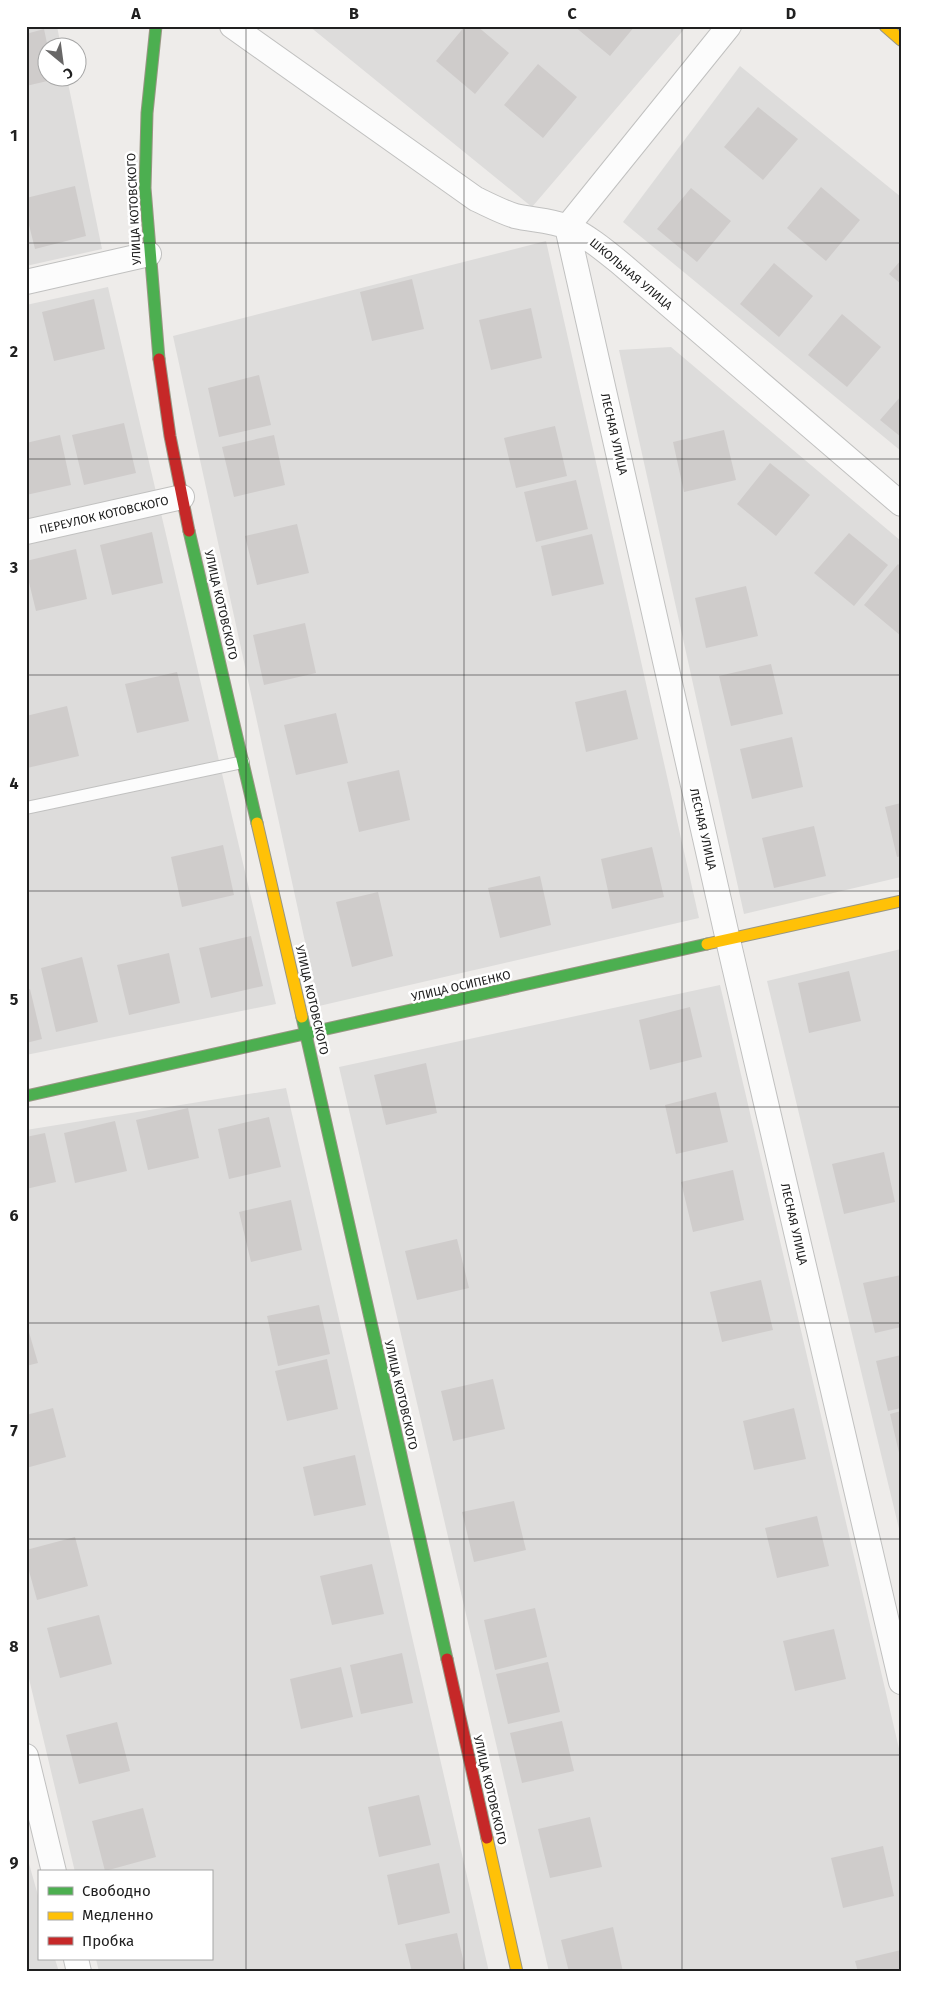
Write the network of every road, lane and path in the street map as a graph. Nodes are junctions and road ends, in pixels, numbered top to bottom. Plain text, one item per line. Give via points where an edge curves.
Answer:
1 (156, 26) edge
2 (232, 26) edge
3 (729, 26) edge
4 (885, 26) edge
5 (901, 40) edge
6 (567, 227) junction
7 (149, 254) junction
8 (26, 282) edge
9 (182, 497) junction
10 (901, 504) edge
11 (26, 532) edge
12 (243, 762) junction
13 (26, 808) edge
14 (901, 901) edge
15 (728, 940) junction
16 (306, 1034) junction
17 (26, 1096) edge
18 (901, 1682) edge
19 (26, 1756) edge
20 (54, 1870) edge
21 (517, 1972) edge

1 - 7 street, УЛИЦА КОТОВСКОГО via 145,150
2 - 6 street, ШКОЛЬНАЯ УЛИЦА via 476,199 516,216
3 - 6 street
4 - 5 street
6 - 10 street, ШКОЛЬНАЯ УЛИЦА via 589,238 619,262
6 - 15 street, ЛЕСНАЯ УЛИЦА
7 - 8 street
7 - 9 street, УЛИЦА КОТОВСКОГО via 162,390
9 - 11 street, ПЕРЕУЛОК КОТОВСКОГО
9 - 12 street, УЛИЦА КОТОВСКОГО
12 - 13 lane
12 - 16 street, УЛИЦА КОТОВСКОГО
14 - 15 street, УЛИЦА ОСИПЕНКО
15 - 16 street, УЛИЦА ОСИПЕНКО
15 - 18 street, ЛЕСНАЯ УЛИЦА
16 - 17 street, УЛИЦА ОСИПЕНКО
16 - 21 street, УЛИЦА КОТОВСКОГО
19 - 20 street

